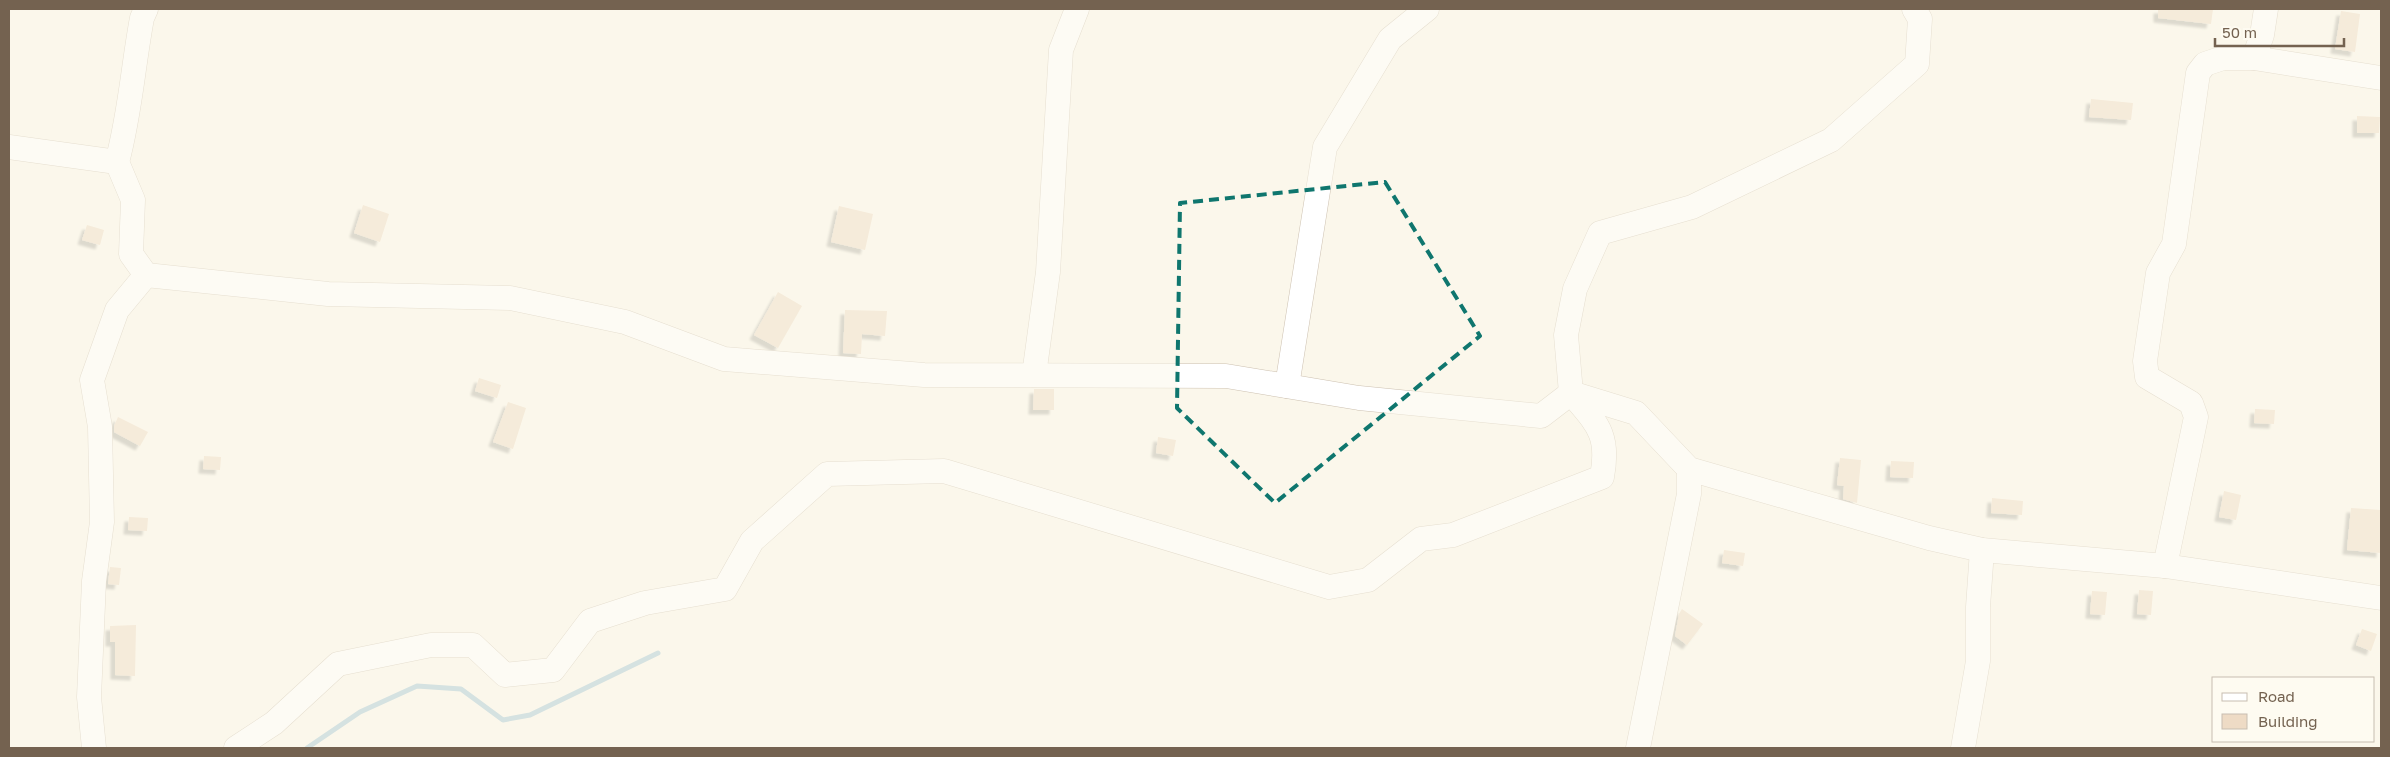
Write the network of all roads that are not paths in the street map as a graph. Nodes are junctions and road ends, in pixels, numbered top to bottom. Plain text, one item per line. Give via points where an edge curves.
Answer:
1 (146, 9) edge
2 (1077, 9) edge
3 (1427, 9) edge
4 (1914, 9) edge
5 (2266, 9) edge
6 (2254, 58) junction
7 (2381, 78) edge
8 (9, 147) edge
9 (117, 162) junction
10 (146, 275) junction
11 (1034, 375) junction
12 (1287, 386) junction
13 (1571, 393) junction
14 (1689, 469) junction
15 (1982, 550) junction
16 (2165, 566) junction
17 (2381, 598) edge
18 (94, 748) edge
19 (236, 748) edge
20 (1638, 748) edge
21 (1963, 748) edge

1 - 9 street via 131,76 127,124
2 - 11 street via 1061,50 1048,272
3 - 12 street via 1390,38 1325,146
4 - 13 street via 1920,19 1917,64 1831,140 1692,207 1600,233 1576,289 1566,335
5 - 6 street
6 - 7 street
6 - 16 street via 2223,58 2205,64 2198,74 2174,244 2158,273 2145,360 2147,377 2191,403 2196,417
8 - 9 street
9 - 10 street via 133,200 131,254
10 - 11 street via 328,294 510,298 625,322 724,359 924,375
10 - 18 street via 117,310 92,380 100,427 102,522 94,581 89,697
11 - 12 street via 1226,376
12 - 13 street via 1359,398 1541,416
13 - 14 street via 1636,413
13 - 19 street via 1600,428 1605,459 1602,477 1454,535 1421,539 1368,580 1329,587 944,471 827,474 752,541 725,589 645,603 590,621 553,670 505,675 473,645 431,645 338,664 274,723
14 - 15 street via 1929,538
14 - 20 street via 1689,494
15 - 16 street
15 - 21 street via 1978,661
16 - 17 street

